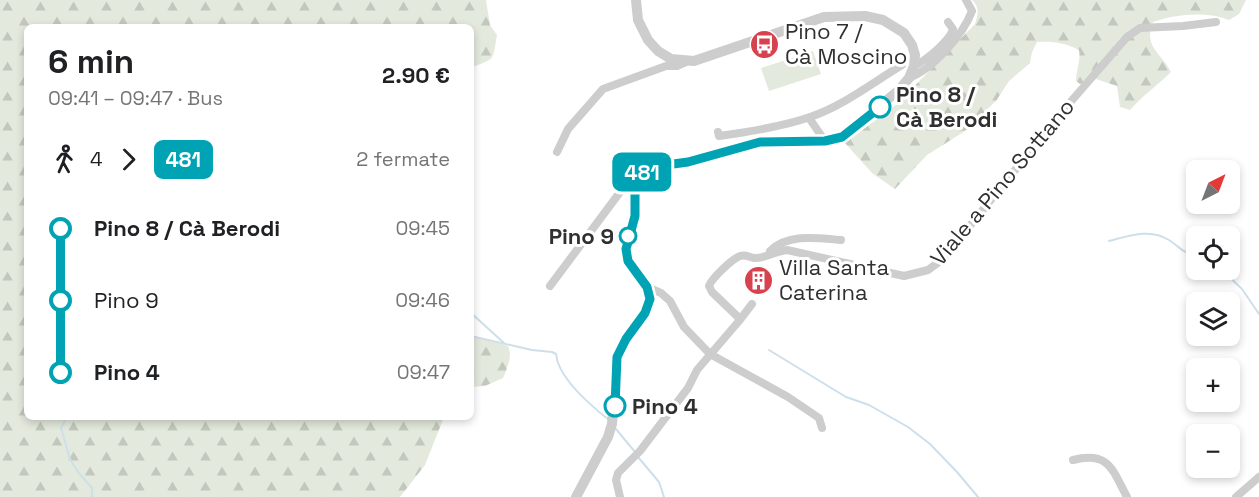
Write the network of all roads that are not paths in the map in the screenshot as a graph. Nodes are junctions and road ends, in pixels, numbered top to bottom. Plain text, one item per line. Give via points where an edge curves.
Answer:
1 (636, 0) edge
2 (966, 0) edge
3 (948, 22) dead end
4 (1216, 22) dead end
5 (686, 62) junction
6 (902, 65) dead end
7 (914, 66) junction
8 (909, 78) junction
9 (809, 118) junction
10 (718, 132) dead end
11 (825, 141) junction
12 (556, 152) dead end
13 (663, 165) junction
14 (841, 240) dead end
15 (768, 254) junction
16 (550, 286) dead end
17 (647, 287) junction
18 (752, 304) dead end
19 (739, 321) junction
20 (710, 354) junction
21 (822, 428) dead end
22 (1073, 460) dead end
23 (1259, 477) edge
24 (576, 497) edge
25 (620, 497) edge
26 (1126, 497) edge
27 (1236, 497) edge

1 - 5 street via 638,20 648,40 658,51
2 - 8 street via 972,11 957,36 923,71
3 - 7 street via 953,29 951,36
4 - 15 street, Viale a Pino Sottano via 1140,28 1127,37 943,259 927,270 904,276 787,250
5 - 7 street via 824,17 846,15 894,25 912,45
5 - 12 street via 603,89 568,129
6 - 9 street
7 - 8 street
8 - 11 street via 842,137
9 - 10 street via 754,131 719,136
9 - 11 street
11 - 13 street via 760,142
13 - 16 street via 656,159 638,168
13 - 17 street via 638,175 635,216 626,244 628,261
14 - 15 street, Viale a Pino Sottano via 801,238 776,245
15 - 19 street, Viale a Pino Sottano via 754,258 738,256 711,279 712,292
17 - 20 street via 661,292 684,327
17 - 24 street via 647,309 617,357 614,415 608,437
18 - 19 street
19 - 20 street
20 - 21 street via 788,397 819,418
20 - 25 street via 650,438 618,473
22 - 26 street via 1090,456 1102,460
23 - 27 street

